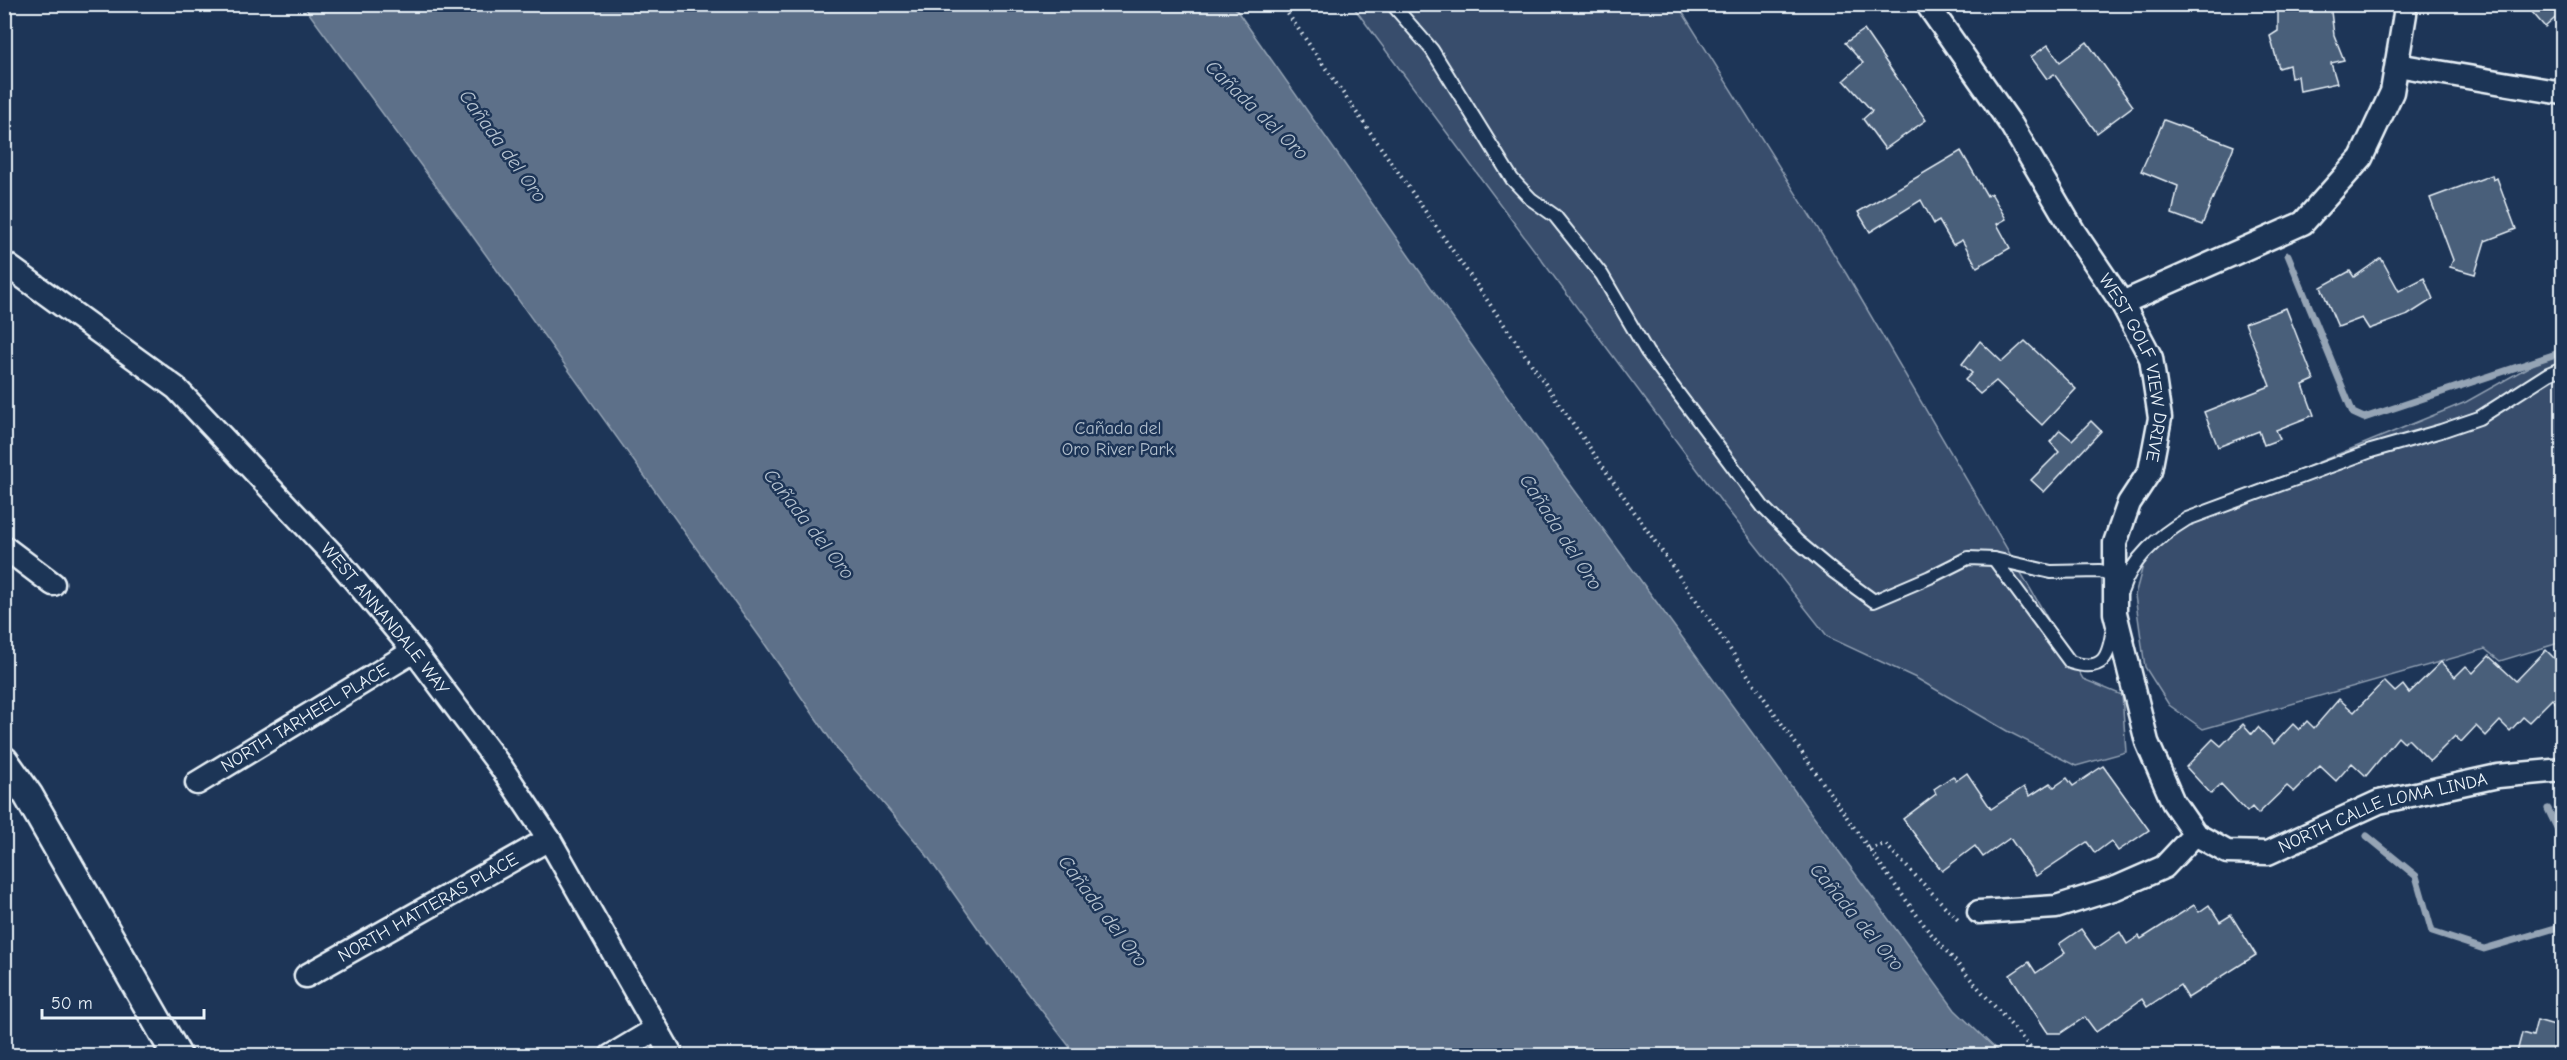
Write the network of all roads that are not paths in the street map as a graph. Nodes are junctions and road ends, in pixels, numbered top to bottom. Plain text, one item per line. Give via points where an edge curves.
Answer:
1 (1392, 4) edge
2 (1927, 4) edge
3 (2404, 4) edge
4 (2397, 64) junction
5 (2562, 93) edge
6 (4, 263) edge
7 (2122, 303) junction
8 (2562, 368) edge
9 (4, 547) edge
10 (1994, 559) junction
11 (2121, 575) junction
12 (52, 584) dead end
13 (2115, 613) junction
14 (414, 651) junction
15 (4, 761) edge
16 (2562, 770) edge
17 (197, 783) dead end
18 (2195, 834) junction
19 (549, 839) junction
20 (1979, 912) road end
21 (306, 976) dead end
22 (656, 1029) junction
23 (177, 1056) edge
24 (611, 1056) edge
25 (672, 1056) edge

1 - 10 lane via 1432,50 1512,179 1555,216 1615,295 1647,352 1763,507 1797,541 1874,601 1968,558
2 - 7 street, WEST GOLF VIEW DRIVE via 2012,126 2074,232
3 - 4 street
4 - 5 street
4 - 7 street via 2392,92 2361,158 2303,223
6 - 14 street, WEST ANNANDALE WAY via 176,388 336,558
7 - 11 street, WEST GOLF VIEW DRIVE via 2151,358 2160,418 2150,471 2128,503 2115,543
8 - 11 lane via 2479,418 2371,451 2187,519 2163,534
9 - 12 street
10 - 11 lane via 2051,572 2100,571
10 - 13 lane via 2070,662 2084,666 2104,660 2109,652
11 - 13 street, WEST GOLF VIEW DRIVE
13 - 18 street, WEST GOLF VIEW DRIVE via 2147,742 2173,802
14 - 17 street, NORTH TARHEEL PLACE
14 - 19 street, WEST ANNANDALE WAY via 501,767
15 - 23 street via 28,795
16 - 18 street, NORTH CALLE LOMA LINDA via 2498,776 2379,802 2268,853 2227,852
18 - 20 street via 2164,867 2116,888 2056,907
19 - 21 street, NORTH HATTERAS PLACE
19 - 22 street, WEST ANNANDALE WAY
22 - 24 street
22 - 25 street, WEST ANNANDALE WAY

